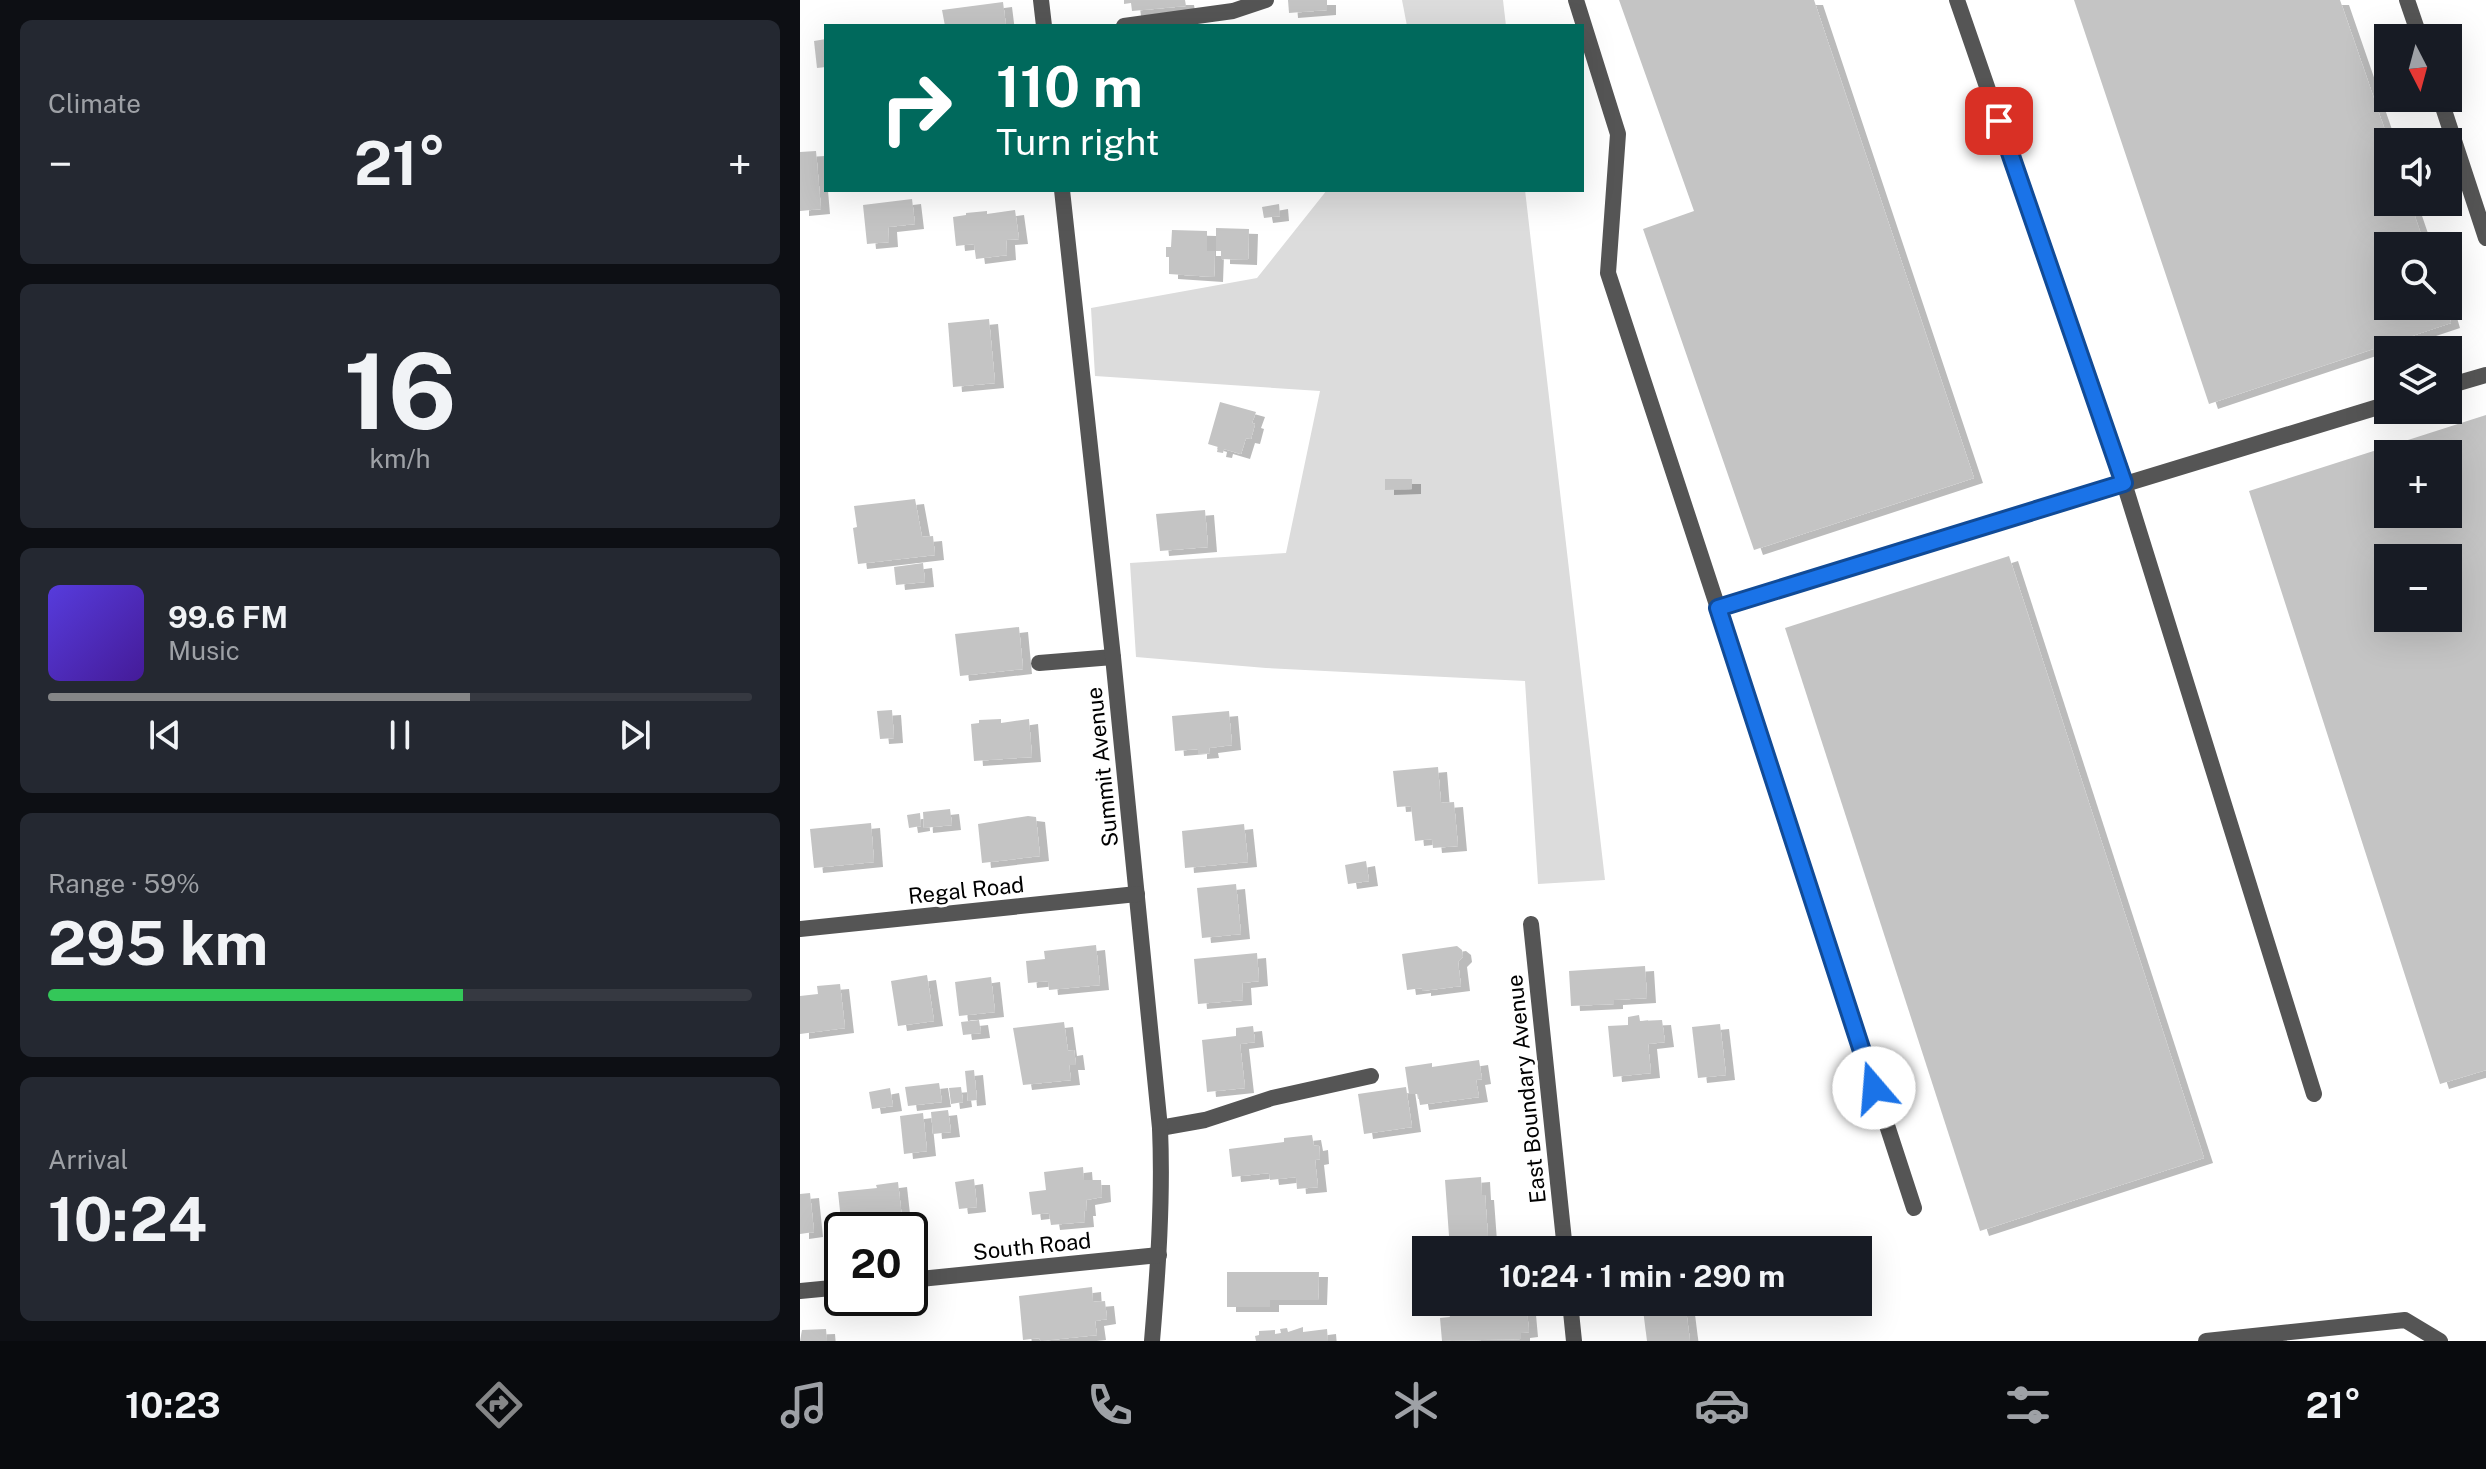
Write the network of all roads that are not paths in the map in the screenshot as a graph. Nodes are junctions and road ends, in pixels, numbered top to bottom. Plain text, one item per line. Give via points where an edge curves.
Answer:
1 (1041, 0) edge
2 (1266, 0) edge
3 (1576, 0) edge
4 (1957, 0) edge
5 (2407, 0) edge
6 (1044, 24) edge
7 (1139, 24) edge
8 (1584, 24) edge
9 (2415, 24) edge
10 (1584, 26) edge
11 (2445, 112) edge
12 (1062, 192) edge
13 (2486, 238) edge
14 (2486, 375) edge
15 (2462, 382) edge
16 (2374, 408) edge
17 (2124, 483) junction
18 (1718, 608) junction
19 (1113, 657) junction
20 (1039, 663) dead end
21 (1137, 894) junction
22 (1531, 924) dead end
23 (800, 929) edge
24 (1371, 1076) dead end
25 (2314, 1094) dead end
26 (1160, 1128) junction
27 (1914, 1208) dead end
28 (1564, 1236) edge
29 (1159, 1255) junction
30 (928, 1278) edge
31 (824, 1289) edge
32 (800, 1291) edge
33 (1571, 1316) edge
34 (1152, 1341) edge
35 (1574, 1341) edge
36 (2206, 1341) edge
37 (2440, 1341) edge

1 - 6 street
2 - 7 street via 1233,11
3 - 8 street
4 - 17 street
5 - 9 street
10 - 18 street via 1618,134 1608,273
11 - 13 street
12 - 19 street, Summit Avenue
14 - 15 street
16 - 17 street
17 - 18 street
17 - 25 street
18 - 27 street
19 - 20 street
19 - 21 street, Summit Avenue
21 - 23 street, Regal Road
21 - 26 street, Summit Avenue
22 - 28 street, East Boundary Avenue
24 - 26 street
26 - 29 street, Summit Avenue
29 - 30 street, South Road
29 - 34 street, Summit Avenue
31 - 32 street
33 - 35 street
36 - 37 street via 2405,1320

